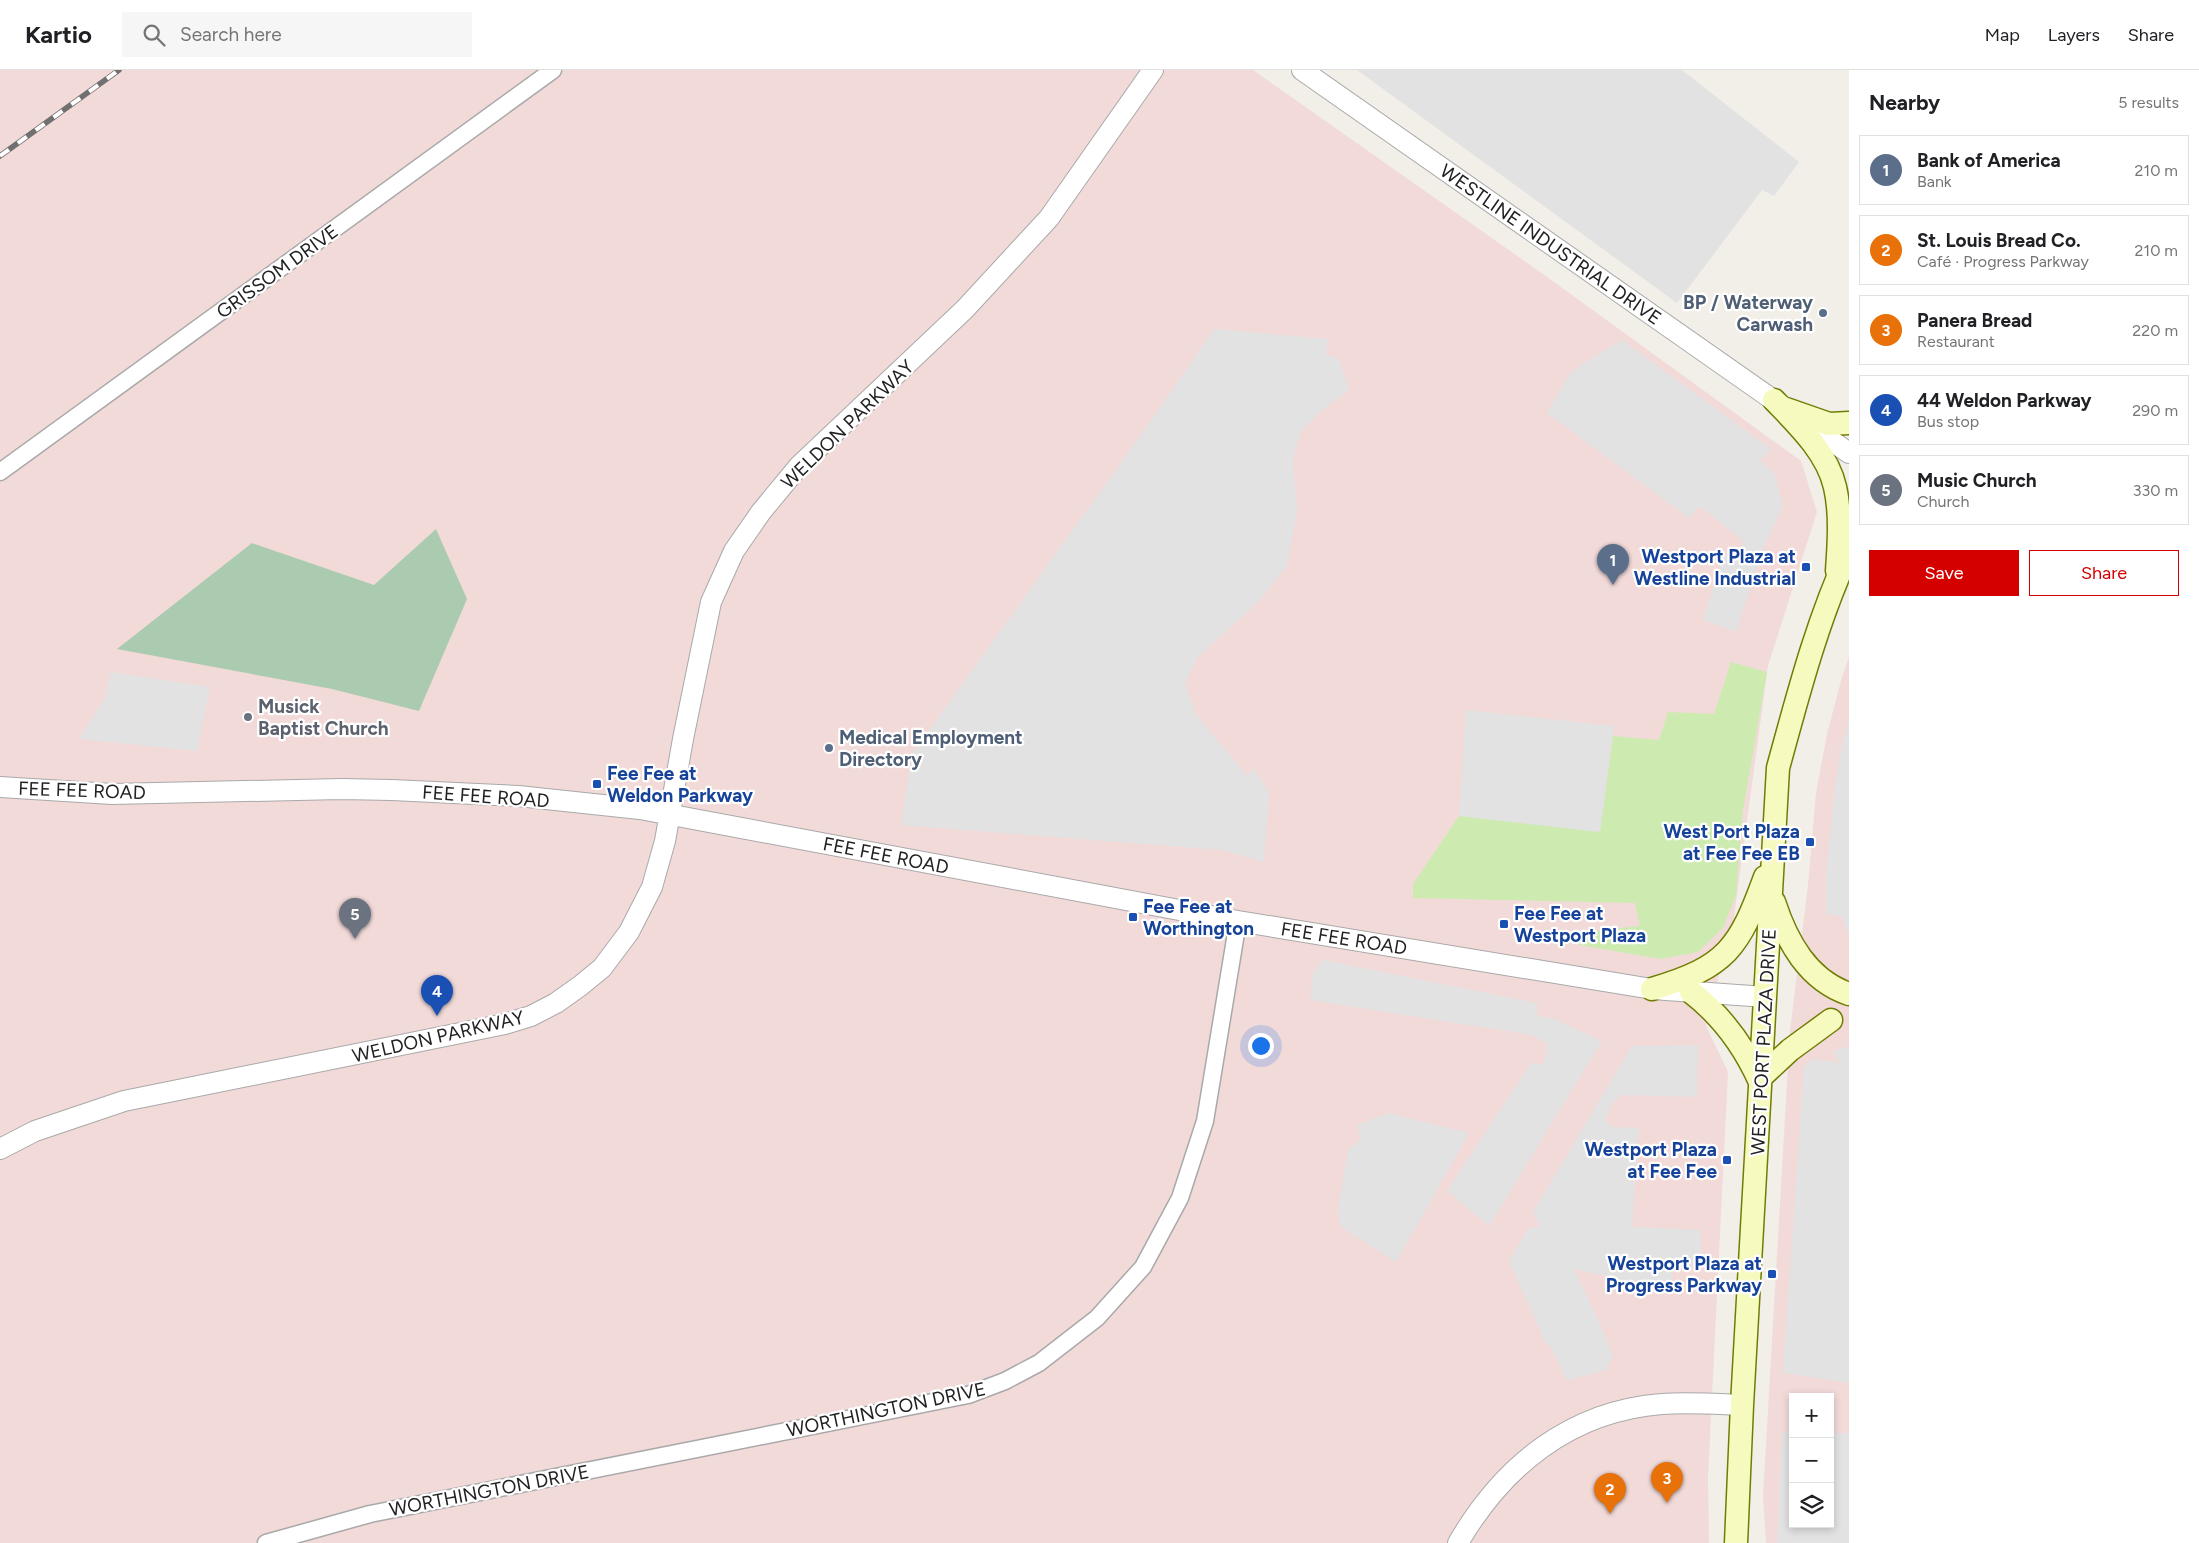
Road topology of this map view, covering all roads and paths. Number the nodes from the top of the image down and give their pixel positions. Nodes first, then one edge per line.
1 (553, 70) edge
2 (1153, 70) edge
3 (1302, 70) edge
4 (1780, 404) junction
5 (1849, 423) edge
6 (1849, 453) edge
7 (0, 472) edge
8 (1849, 552) edge
9 (1841, 575) edge
10 (0, 787) edge
11 (671, 814) junction
12 (1773, 857) junction
13 (1771, 896) junction
14 (1238, 921) junction
15 (1652, 989) junction
16 (1691, 992) junction
17 (1849, 994) edge
18 (1766, 997) junction
19 (1831, 1020) dead end
20 (1761, 1081) junction
21 (0, 1149) edge
22 (1742, 1406) junction
23 (266, 1543) edge
24 (1458, 1543) edge
25 (1736, 1543) edge

1 - 7 street, GRISSOM DRIVE
2 - 11 street, WELDON PARKWAY
3 - 4 street, WESTLINE INDUSTRIAL DRIVE
4 - 5 main road
4 - 6 street, WESTLINE INDUSTRIAL DRIVE
4 - 9 main road
8 - 9 main road, WEST PORT PLAZA DRIVE
9 - 12 main road, WEST PORT PLAZA DRIVE
10 - 11 street, FEE FEE ROAD
11 - 14 street, FEE FEE ROAD
11 - 21 street, WELDON PARKWAY
12 - 13 main road, WEST PORT PLAZA DRIVE
12 - 15 main road
13 - 17 main road
13 - 18 main road, WEST PORT PLAZA DRIVE
14 - 15 street, FEE FEE ROAD
14 - 23 street, WORTHINGTON DRIVE
15 - 16 street, FEE FEE ROAD
16 - 18 street, FEE FEE ROAD
16 - 20 main road
18 - 20 main road, WEST PORT PLAZA DRIVE
19 - 20 main road
20 - 22 main road, WEST PORT PLAZA DRIVE
22 - 24 street
22 - 25 main road, WEST PORT PLAZA DRIVE

